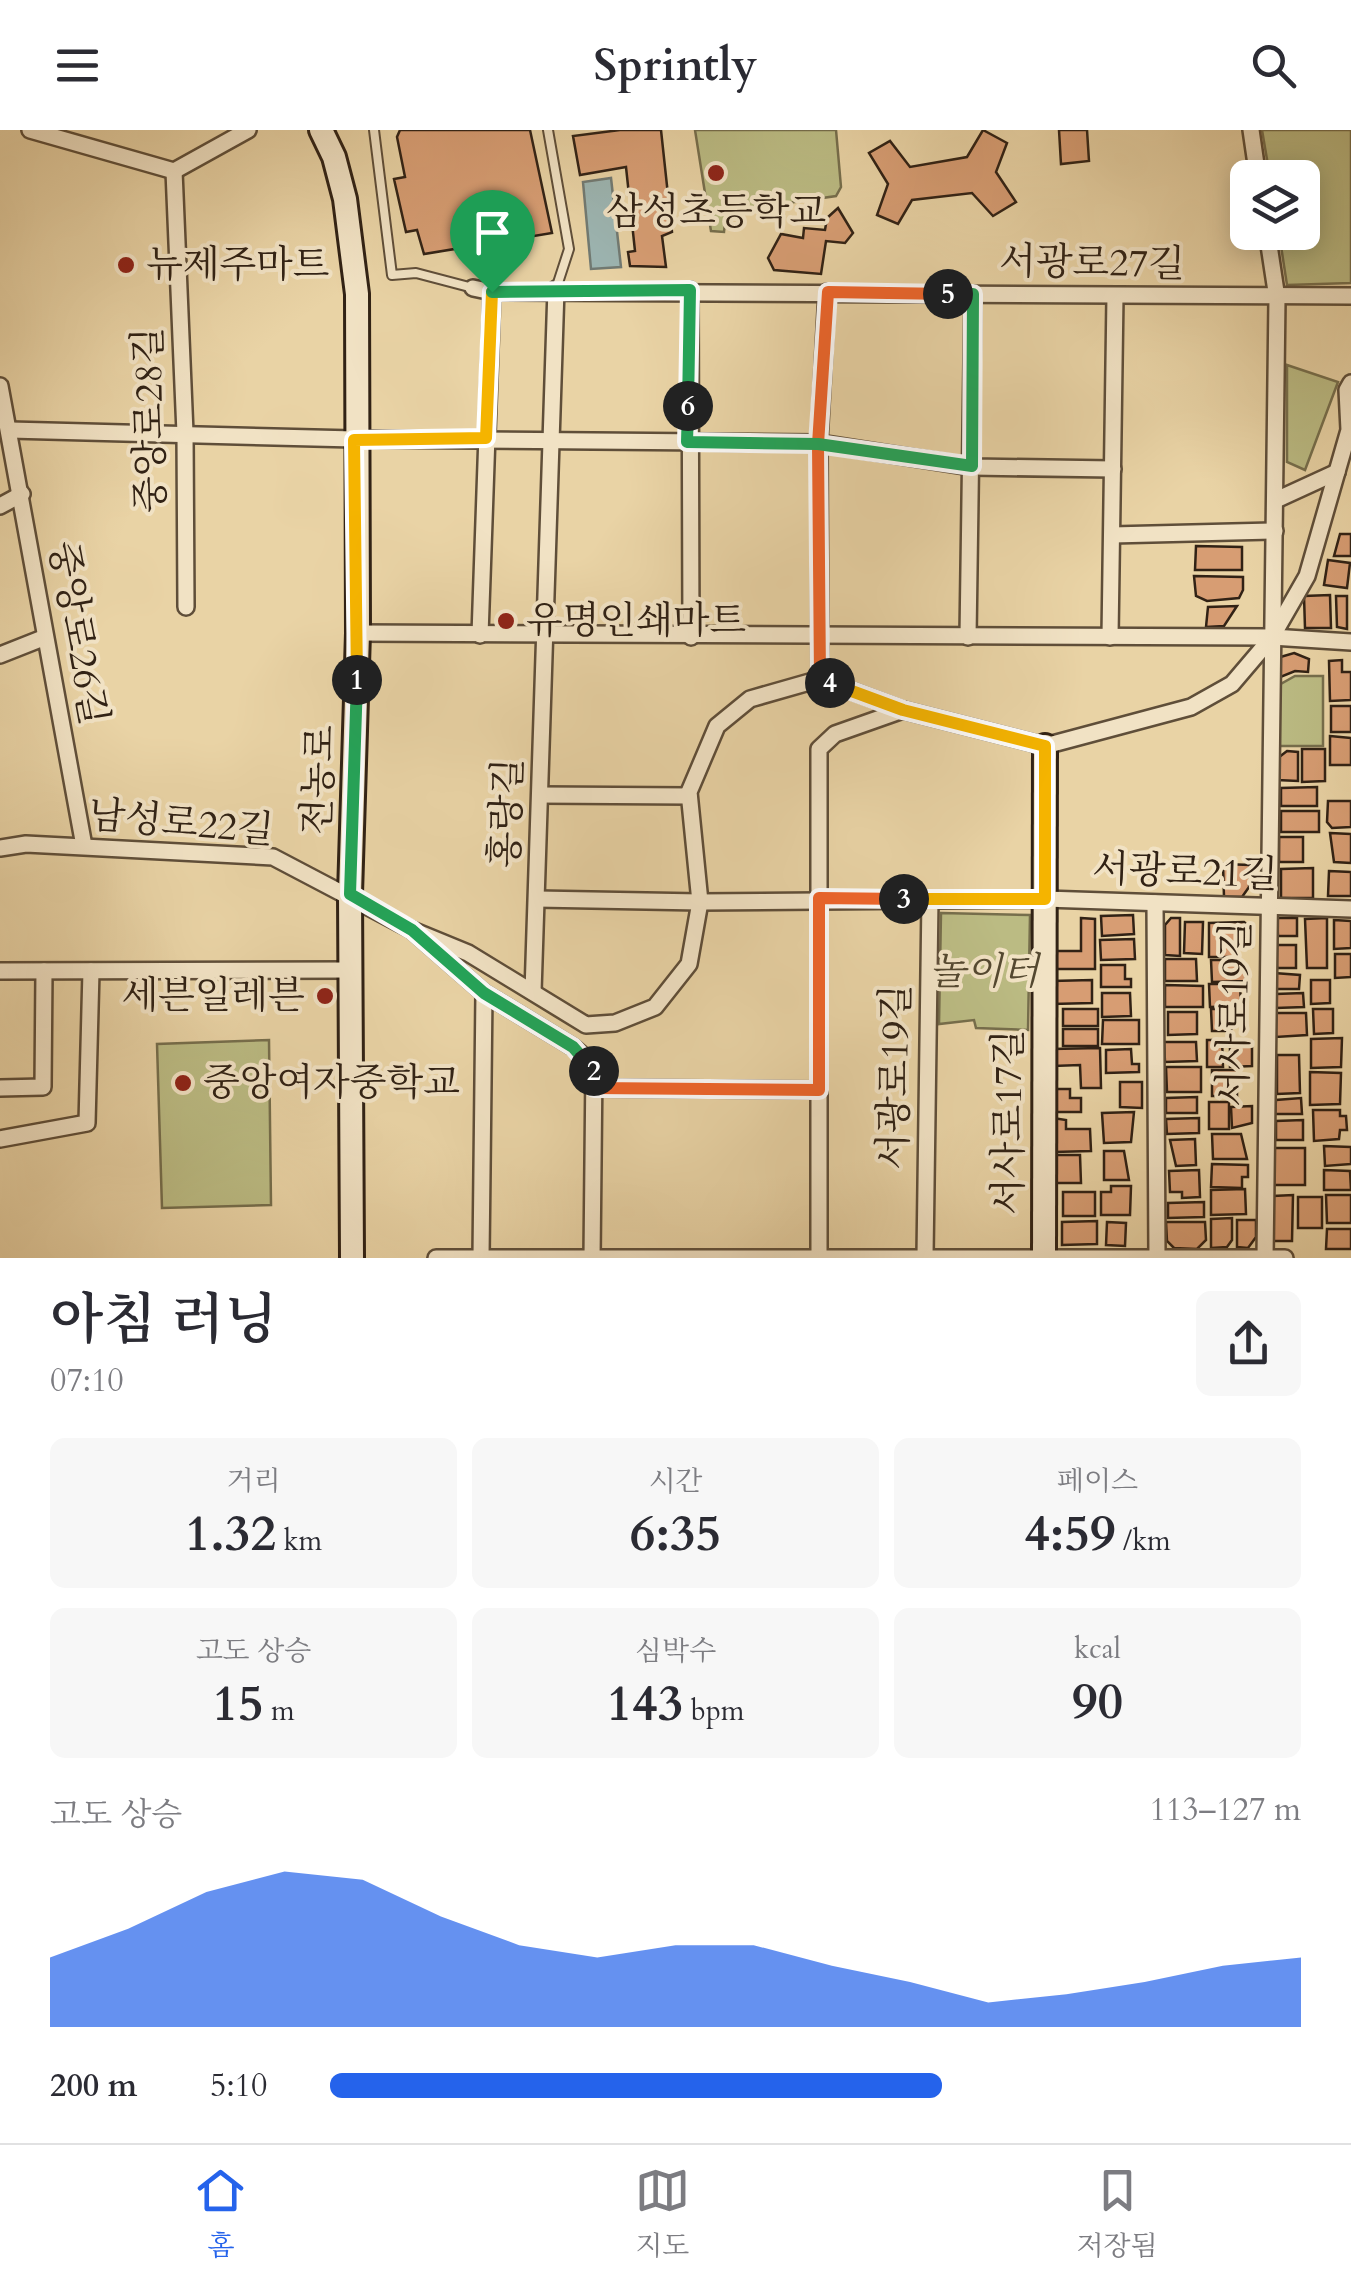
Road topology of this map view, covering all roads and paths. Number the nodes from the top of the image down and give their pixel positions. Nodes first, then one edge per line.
1 (30, 130) edge
2 (248, 130) edge
3 (321, 130) edge
4 (374, 130) edge
5 (548, 130) edge
6 (1251, 130) edge
7 (1255, 160) edge
8 (174, 172) junction
9 (1270, 250) edge
10 (473, 288) joint
11 (556, 289) junction
12 (690, 290) junction
13 (492, 292) junction
14 (828, 292) junction
15 (973, 294) junction
16 (1115, 296) junction
17 (1351, 296) edge
18 (1277, 298) junction
19 (1351, 384) edge
20 (0, 386) edge
21 (10, 430) junction
22 (1350, 430) edge
23 (185, 433) junction
24 (486, 438) junction
25 (354, 440) junction
26 (550, 440) junction
27 (687, 442) junction
28 (818, 444) junction
29 (972, 466) junction
30 (1113, 469) junction
31 (1337, 472) junction
32 (22, 494) junction
33 (1276, 500) junction
34 (0, 506) edge
35 (1275, 531) junction
36 (1112, 535) junction
37 (186, 606) dead end
38 (358, 633) junction
39 (480, 635) junction
40 (544, 636) junction
41 (691, 636) junction
42 (1272, 636) junction
43 (820, 637) junction
44 (968, 637) junction
45 (1110, 637) junction
46 (43, 638) junction
47 (1351, 642) edge
48 (0, 655) edge
49 (820, 679) junction
50 (903, 710) junction
51 (1045, 746) junction
52 (540, 795) junction
53 (689, 796) junction
54 (84, 846) junction
55 (0, 848) edge
56 (350, 894) junction
57 (537, 898) junction
58 (819, 898) junction
59 (930, 899) junction
60 (1045, 899) junction
61 (700, 902) junction
62 (1155, 903) junction
63 (1269, 907) junction
64 (1351, 909) edge
65 (412, 930) junction
66 (44, 970) junction
67 (353, 970) junction
68 (0, 971) edge
69 (91, 971) junction
70 (533, 992) junction
71 (484, 993) junction
72 (586, 1025) junction
73 (573, 1047) junction
74 (0, 1088) edge
75 (594, 1088) junction
76 (819, 1090) junction
77 (0, 1139) edge
78 (926, 1256) edge
79 (481, 1257) edge
80 (592, 1257) edge
81 (819, 1257) edge
82 (1044, 1257) edge
83 (1157, 1257) edge
84 (1265, 1257) edge
85 (352, 1258) edge
86 (436, 1258) edge
87 (1286, 1258) edge

1 - 8 street
2 - 8 street
3 - 25 street, 전농로
4 - 10 lane
5 - 11 lane
6 - 7 street
8 - 23 street, 중앙로28길
9 - 18 street, 서사로19길
10 - 13 street, 서광로27길
11 - 12 street, 서광로27길
11 - 13 street, 서광로27길
11 - 26 street, 홍랑길
12 - 14 street, 서광로27길
12 - 27 street
13 - 24 street
14 - 15 street, 서광로27길
14 - 28 street
15 - 16 street, 서광로27길
15 - 29 street
16 - 18 street, 서광로27길
16 - 30 street
17 - 18 street, 서광로27길
18 - 33 street, 서사로19길
19 - 22 street
20 - 21 street, 중앙로26길
21 - 23 street
21 - 32 street, 중앙로26길
22 - 31 street
23 - 25 street
23 - 37 street, 중앙로28길
24 - 25 street
24 - 26 street
24 - 39 street
25 - 38 street, 전농로
26 - 27 street
26 - 40 street, 홍랑길
27 - 28 street
27 - 41 street
28 - 29 street
28 - 43 street
29 - 30 street
29 - 44 street
30 - 36 street
31 - 33 street
31 - 42 street
32 - 34 street
32 - 46 street, 중앙로26길
33 - 35 street, 서사로19길
35 - 36 street
35 - 42 street, 서사로19길
36 - 45 street
38 - 39 street
38 - 56 street, 전농로
39 - 40 street
40 - 41 street
40 - 52 street, 홍랑길
41 - 43 street
42 - 45 street
42 - 47 street
42 - 51 street
42 - 63 street, 서사로19길
43 - 44 street
43 - 49 street
44 - 45 street
46 - 48 street
46 - 54 street, 중앙로26길
49 - 50 street
49 - 53 street
50 - 51 street
50 - 58 street
51 - 60 street, 서사로17길
52 - 53 street
52 - 57 street, 홍랑길
53 - 61 street
54 - 55 street, 남성로22길
54 - 56 street, 남성로22길
56 - 65 street, 남성로22길
56 - 67 street, 전농로
57 - 61 street, 서광로21길
57 - 70 street, 홍랑길
58 - 59 street, 서광로21길
58 - 61 street, 서광로21길
58 - 76 street
59 - 60 street, 서광로21길
59 - 78 street, 서광로19길
60 - 62 street, 서광로21길
60 - 82 street, 서사로17길
61 - 72 street
62 - 63 street, 서광로21길
62 - 83 street
63 - 64 street, 서광로21길
63 - 84 street, 서사로19길
65 - 70 street
65 - 71 street
66 - 68 street
66 - 69 street
66 - 74 street
67 - 69 street
67 - 85 street, 전농로
69 - 77 street
70 - 72 street
71 - 73 street
71 - 79 street
72 - 73 street
73 - 75 street
75 - 76 street
75 - 80 street
76 - 81 street
78 - 81 street
78 - 82 street
79 - 80 street
79 - 86 street
80 - 81 street
82 - 83 street
83 - 84 street
84 - 87 street

